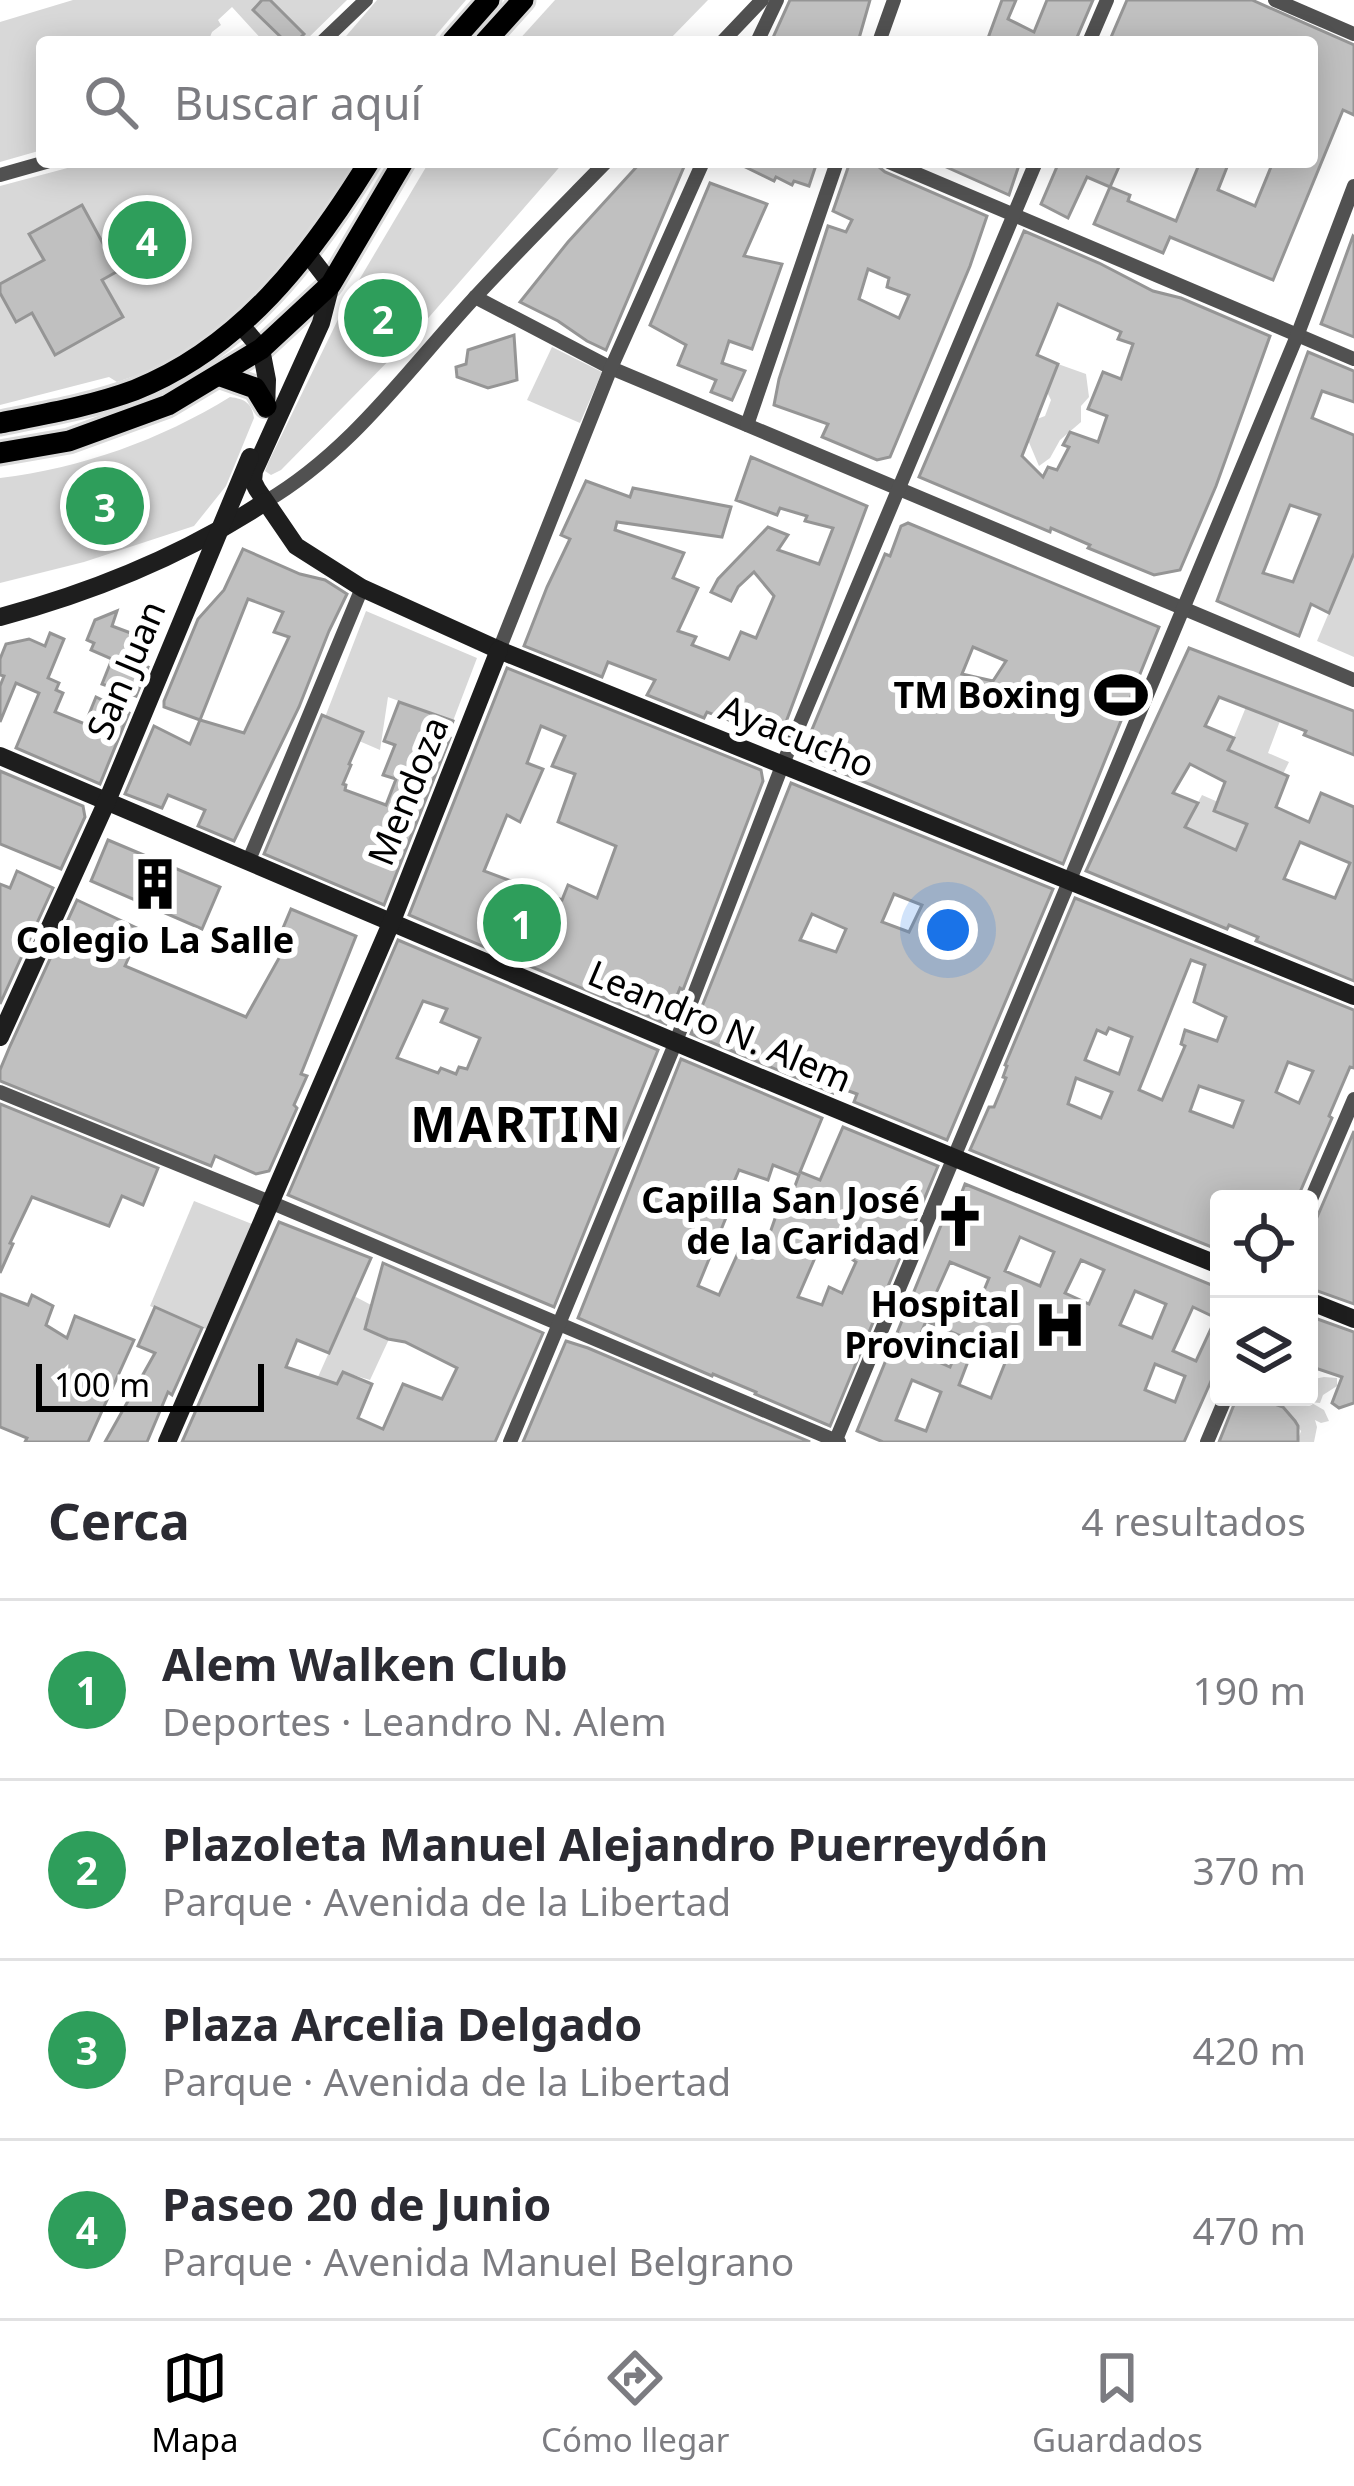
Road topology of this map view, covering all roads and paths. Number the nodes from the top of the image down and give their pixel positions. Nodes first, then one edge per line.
1 (366, 0) edge
2 (488, 0) edge
3 (523, 0) edge
4 (762, 0) edge
5 (777, 0) edge
6 (894, 0) edge
7 (1107, 0) edge
8 (1275, 0) edge
9 (1354, 34) edge
10 (328, 36) edge
11 (457, 36) edge
12 (490, 36) edge
13 (728, 36) edge
14 (760, 36) edge
15 (881, 36) edge
16 (1092, 36) edge
17 (36, 165) edge
18 (366, 168) edge
19 (399, 168) edge
20 (600, 168) edge
21 (700, 168) edge
22 (835, 168) edge
23 (903, 168) edge
24 (1033, 168) edge
25 (0, 175) edge
26 (1354, 186) edge
27 (1012, 215) junction
28 (308, 254) junction
29 (331, 284) junction
30 (475, 297) junction
31 (241, 326) junction
32 (1297, 336) junction
33 (261, 349) junction
34 (1354, 359) edge
35 (611, 368) junction
36 (177, 369) junction
37 (221, 376) junction
38 (190, 393) junction
39 (266, 406) junction
40 (0, 424) edge
41 (747, 425) junction
42 (0, 453) edge
43 (898, 488) junction
44 (265, 502) junction
45 (220, 531) junction
46 (362, 588) junction
47 (1183, 608) junction
48 (0, 617) edge
49 (499, 650) junction
50 (1354, 680) edge
51 (0, 756) edge
52 (782, 766) junction
53 (106, 801) junction
54 (249, 860) junction
55 (1069, 879) junction
56 (392, 921) junction
57 (1354, 996) edge
58 (0, 1037) edge
59 (675, 1044) junction
60 (0, 1092) edge
61 (1354, 1099) edge
62 (952, 1159) junction
63 (1315, 1190) edge
64 (270, 1202) junction
65 (1210, 1261) edge
66 (1318, 1305) edge
67 (1354, 1319) edge
68 (561, 1324) junction
69 (1222, 1406) edge
70 (167, 1442) edge
71 (510, 1442) edge
72 (837, 1442) edge
73 (1207, 1442) edge

1 - 10 street
2 - 11 main road
3 - 12 main road
4 - 13 street
5 - 14 street
6 - 15 street
7 - 16 street
8 - 9 street
17 - 25 street
18 - 28 main road
19 - 29 main road
20 - 30 street
21 - 35 street, Mendoza
22 - 41 street
23 - 27 street
24 - 27 street
26 - 32 street
27 - 32 street
27 - 43 street
28 - 29 main road
28 - 31 main road
29 - 33 main road
29 - 44 main road, Ayacucho
30 - 35 street
30 - 44 street
31 - 33 main road
31 - 36 main road
32 - 34 street
32 - 47 street
33 - 37 main road
33 - 39 main road, San Juan
35 - 41 street
35 - 49 street, Mendoza
36 - 38 main road
36 - 40 main road
37 - 38 main road
37 - 39 main road
38 - 42 main road
39 - 45 main road, San Juan
41 - 43 street
43 - 47 street
43 - 52 street
44 - 45 main road
44 - 46 main road, Ayacucho
45 - 48 main road
45 - 53 main road, San Juan
46 - 49 main road, Ayacucho
46 - 54 street
47 - 50 street
47 - 55 street
49 - 52 main road, Ayacucho
49 - 56 main road, Mendoza
51 - 53 main road, Leandro N. Alem
52 - 55 main road, Ayacucho
52 - 59 street
53 - 54 main road, Leandro N. Alem
53 - 58 main road, San Juan
54 - 56 main road, Leandro N. Alem
55 - 57 main road, Ayacucho
55 - 62 street
56 - 59 main road, Leandro N. Alem
56 - 64 main road, Mendoza
59 - 62 main road, Leandro N. Alem
59 - 68 street
60 - 64 street
61 - 63 street
62 - 65 main road, Leandro N. Alem
62 - 72 street
64 - 68 street
64 - 70 main road, Mendoza
66 - 67 main road
68 - 71 street
68 - 72 street
69 - 73 street

